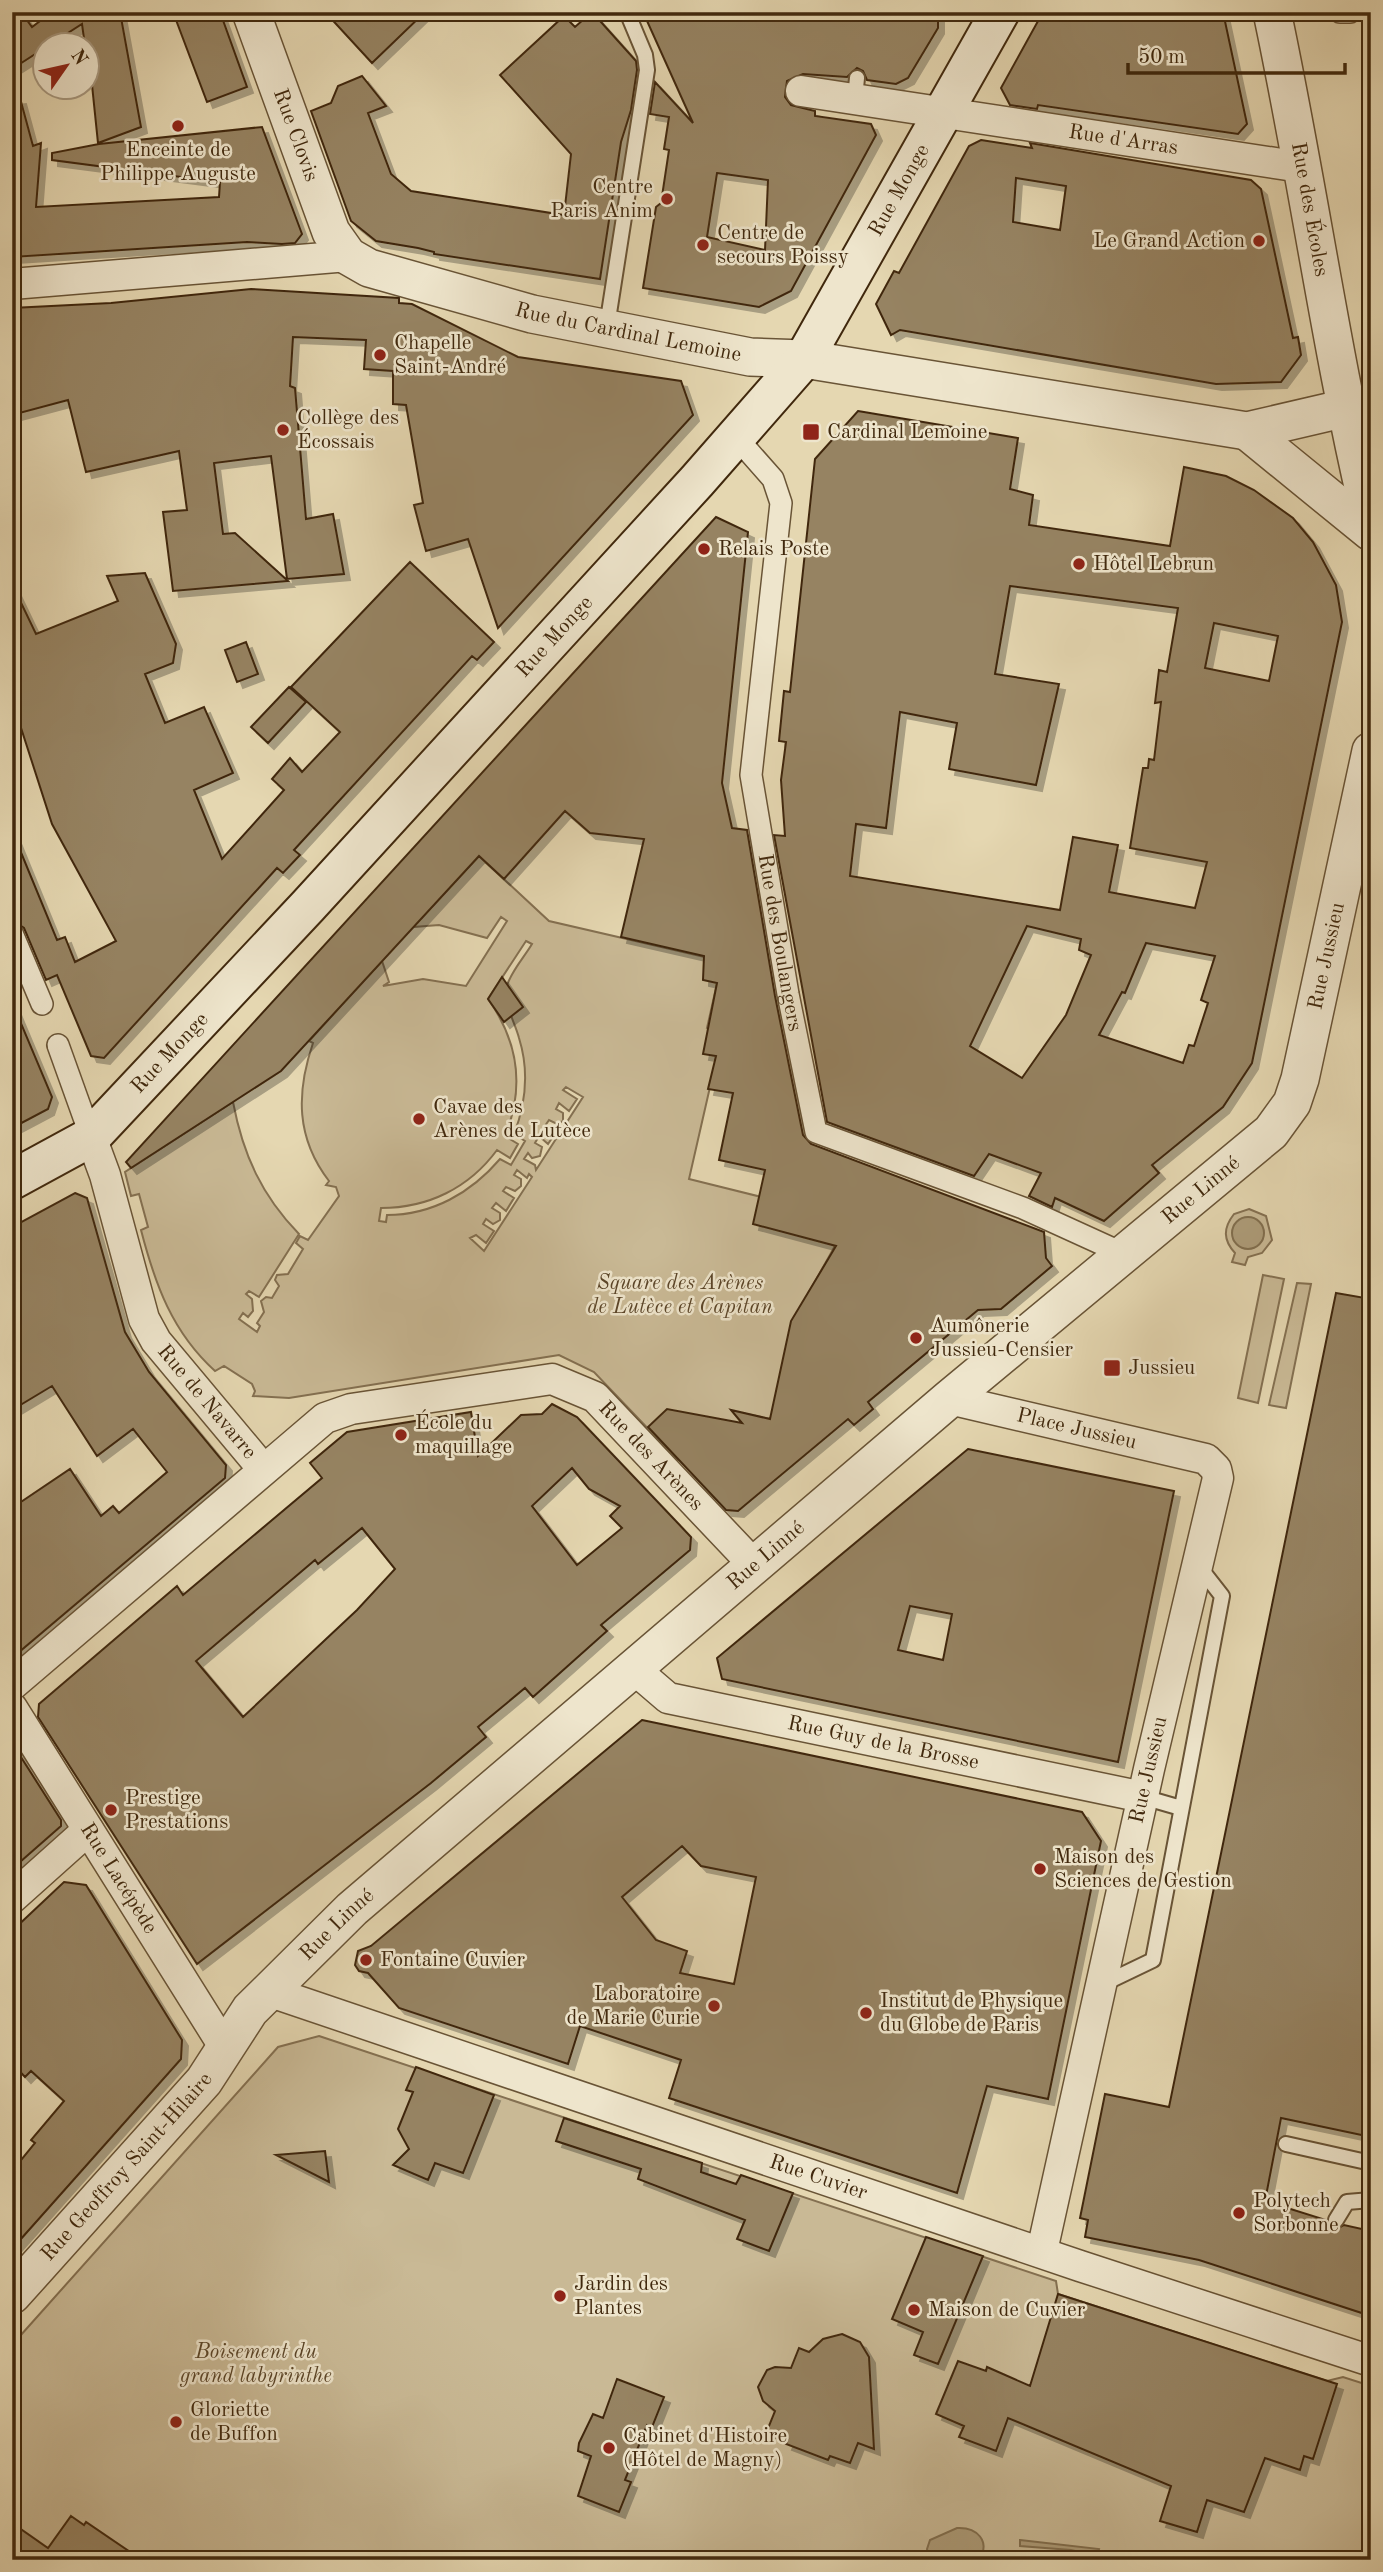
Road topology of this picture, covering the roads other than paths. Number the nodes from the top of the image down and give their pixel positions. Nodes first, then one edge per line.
1 (251, 12) edge
2 (627, 12) edge
3 (1000, 12) edge
4 (1272, 12) edge
5 (1340, 12) edge
6 (1350, 12) edge
7 (801, 91) dead end
8 (944, 112) junction
9 (1301, 167) junction
10 (348, 256) junction
11 (12, 284) edge
12 (607, 326) junction
13 (804, 359) junction
14 (1358, 404) edge
15 (1247, 431) junction
16 (736, 437) junction
17 (1371, 521) edge
18 (1371, 532) edge
19 (1371, 751) edge
20 (12, 933) edge
21 (42, 1004) dead end
22 (58, 1045) dead end
23 (1300, 1079) joint
24 (90, 1137) junction
25 (12, 1180) edge
26 (1124, 1254) junction
27 (949, 1399) junction
28 (1206, 1458) joint
29 (263, 1469) junction
30 (1196, 1563) junction
31 (754, 1565) junction
32 (634, 1668) junction
33 (12, 1685) edge
34 (12, 1708) edge
35 (1143, 1797) junction
36 (1181, 1808) junction
37 (88, 1829) junction
38 (12, 1898) edge
39 (1101, 1985) junction
40 (268, 1991) junction
41 (229, 2041) junction
42 (1286, 2144) dead end
43 (1371, 2163) edge
44 (1371, 2200) edge
45 (1336, 2220) dead end
46 (1042, 2251) junction
47 (12, 2295) edge
48 (1371, 2361) edge

1 - 10 street, Rue Clovis
2 - 12 lane
3 - 8 main road, Rue Monge
4 - 9 street, Rue des Écoles
5 - 6 street
7 - 8 street, Rue d'Arras
8 - 9 street, Rue d'Arras
8 - 13 main road, Rue Monge
9 - 14 street, Rue des Écoles
10 - 11 street
10 - 12 street, Rue du Cardinal Lemoine
12 - 13 street, Rue du Cardinal Lemoine
13 - 15 street, Rue du Cardinal Lemoine
13 - 16 main road, Rue Monge
14 - 15 street, Rue du Cardinal Lemoine
14 - 17 street
15 - 18 street, Rue du Cardinal Lemoine
16 - 24 main road, Rue Monge
16 - 26 street, Rue des Boulangers
19 - 23 street, Rue Jussieu
20 - 21 street
22 - 24 street
23 - 26 street, Rue Linné
24 - 25 main road, Rue Monge
24 - 29 street, Rue de Navarre
26 - 27 street, Rue Linné
27 - 28 street, Place Jussieu
27 - 31 street, Rue Linné
28 - 30 street, Rue Jussieu
29 - 31 street, Rue des Arènes
29 - 33 street, Rue de Navarre
30 - 35 street, Rue Jussieu
30 - 36 lane
31 - 32 street, Rue Linné
32 - 35 street, Rue Guy de la Brosse
32 - 40 street, Rue Linné
34 - 37 street, Rue Lacépède
35 - 36 lane
35 - 39 street, Rue Jussieu
36 - 39 lane
37 - 38 street
37 - 41 street, Rue Lacépède
39 - 46 street, Rue Jussieu
40 - 41 street, Rue Linné
40 - 46 street, Rue Cuvier
41 - 47 street, Rue Geoffroy Saint-Hilaire
42 - 43 lane
44 - 45 lane
46 - 48 street, Rue Cuvier

